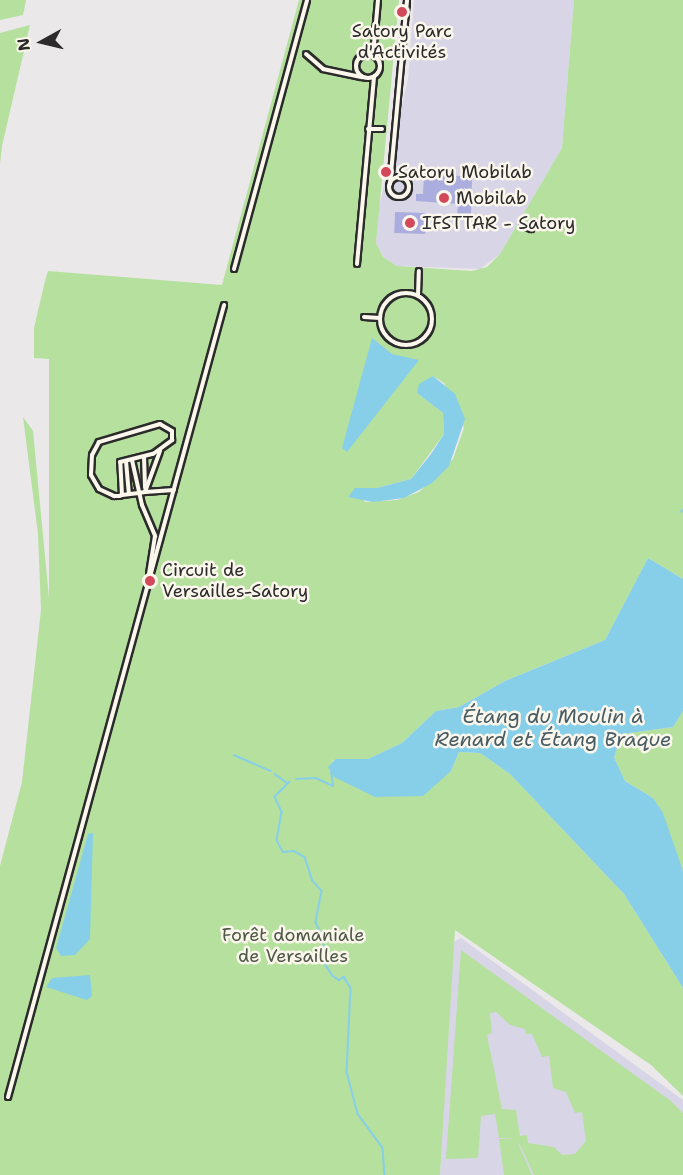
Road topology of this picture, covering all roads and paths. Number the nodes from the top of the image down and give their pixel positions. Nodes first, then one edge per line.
1 (307, 0) edge
2 (378, 0) edge
3 (407, 0) edge
4 (306, 54) dead end
5 (373, 55) junction
6 (380, 68) junction
7 (388, 68) dead end
8 (363, 77) junction
9 (374, 77) junction
10 (368, 129) junction
11 (382, 129) dead end
12 (391, 172) junction
13 (396, 178) junction
14 (390, 184) junction
15 (522, 225) dead end
16 (531, 229) dead end
17 (357, 264) dead end
18 (234, 269) dead end
19 (419, 272) dead end
20 (418, 296) junction
21 (224, 305) dead end
22 (364, 317) dead end
23 (380, 318) junction
24 (160, 451) junction
25 (144, 457) junction
26 (132, 460) junction
27 (126, 461) junction
28 (174, 490) junction
29 (145, 492) junction
30 (139, 493) junction
31 (129, 494) junction
32 (122, 495) junction
33 (150, 579) junction
34 (8, 1097) dead end

1 - 18 street
2 - 5 street
3 - 12 street
4 - 8 street
5 - 6 street
5 - 8 street
6 - 7 street
6 - 9 street
8 - 9 street
9 - 10 street
10 - 11 street
10 - 17 street
12 - 13 street
12 - 14 street
13 - 14 street
13 - 14 street
15 - 16 street
19 - 20 street
20 - 23 street
20 - 23 street
21 - 28 street
22 - 23 street
24 - 25 street
24 - 29 street
24 - 32 street
25 - 26 street
25 - 29 street
26 - 27 street
26 - 30 street
27 - 31 street
27 - 32 street
28 - 29 street
28 - 33 street
29 - 30 street
30 - 31 street
30 - 33 street
31 - 32 street
33 - 34 street

